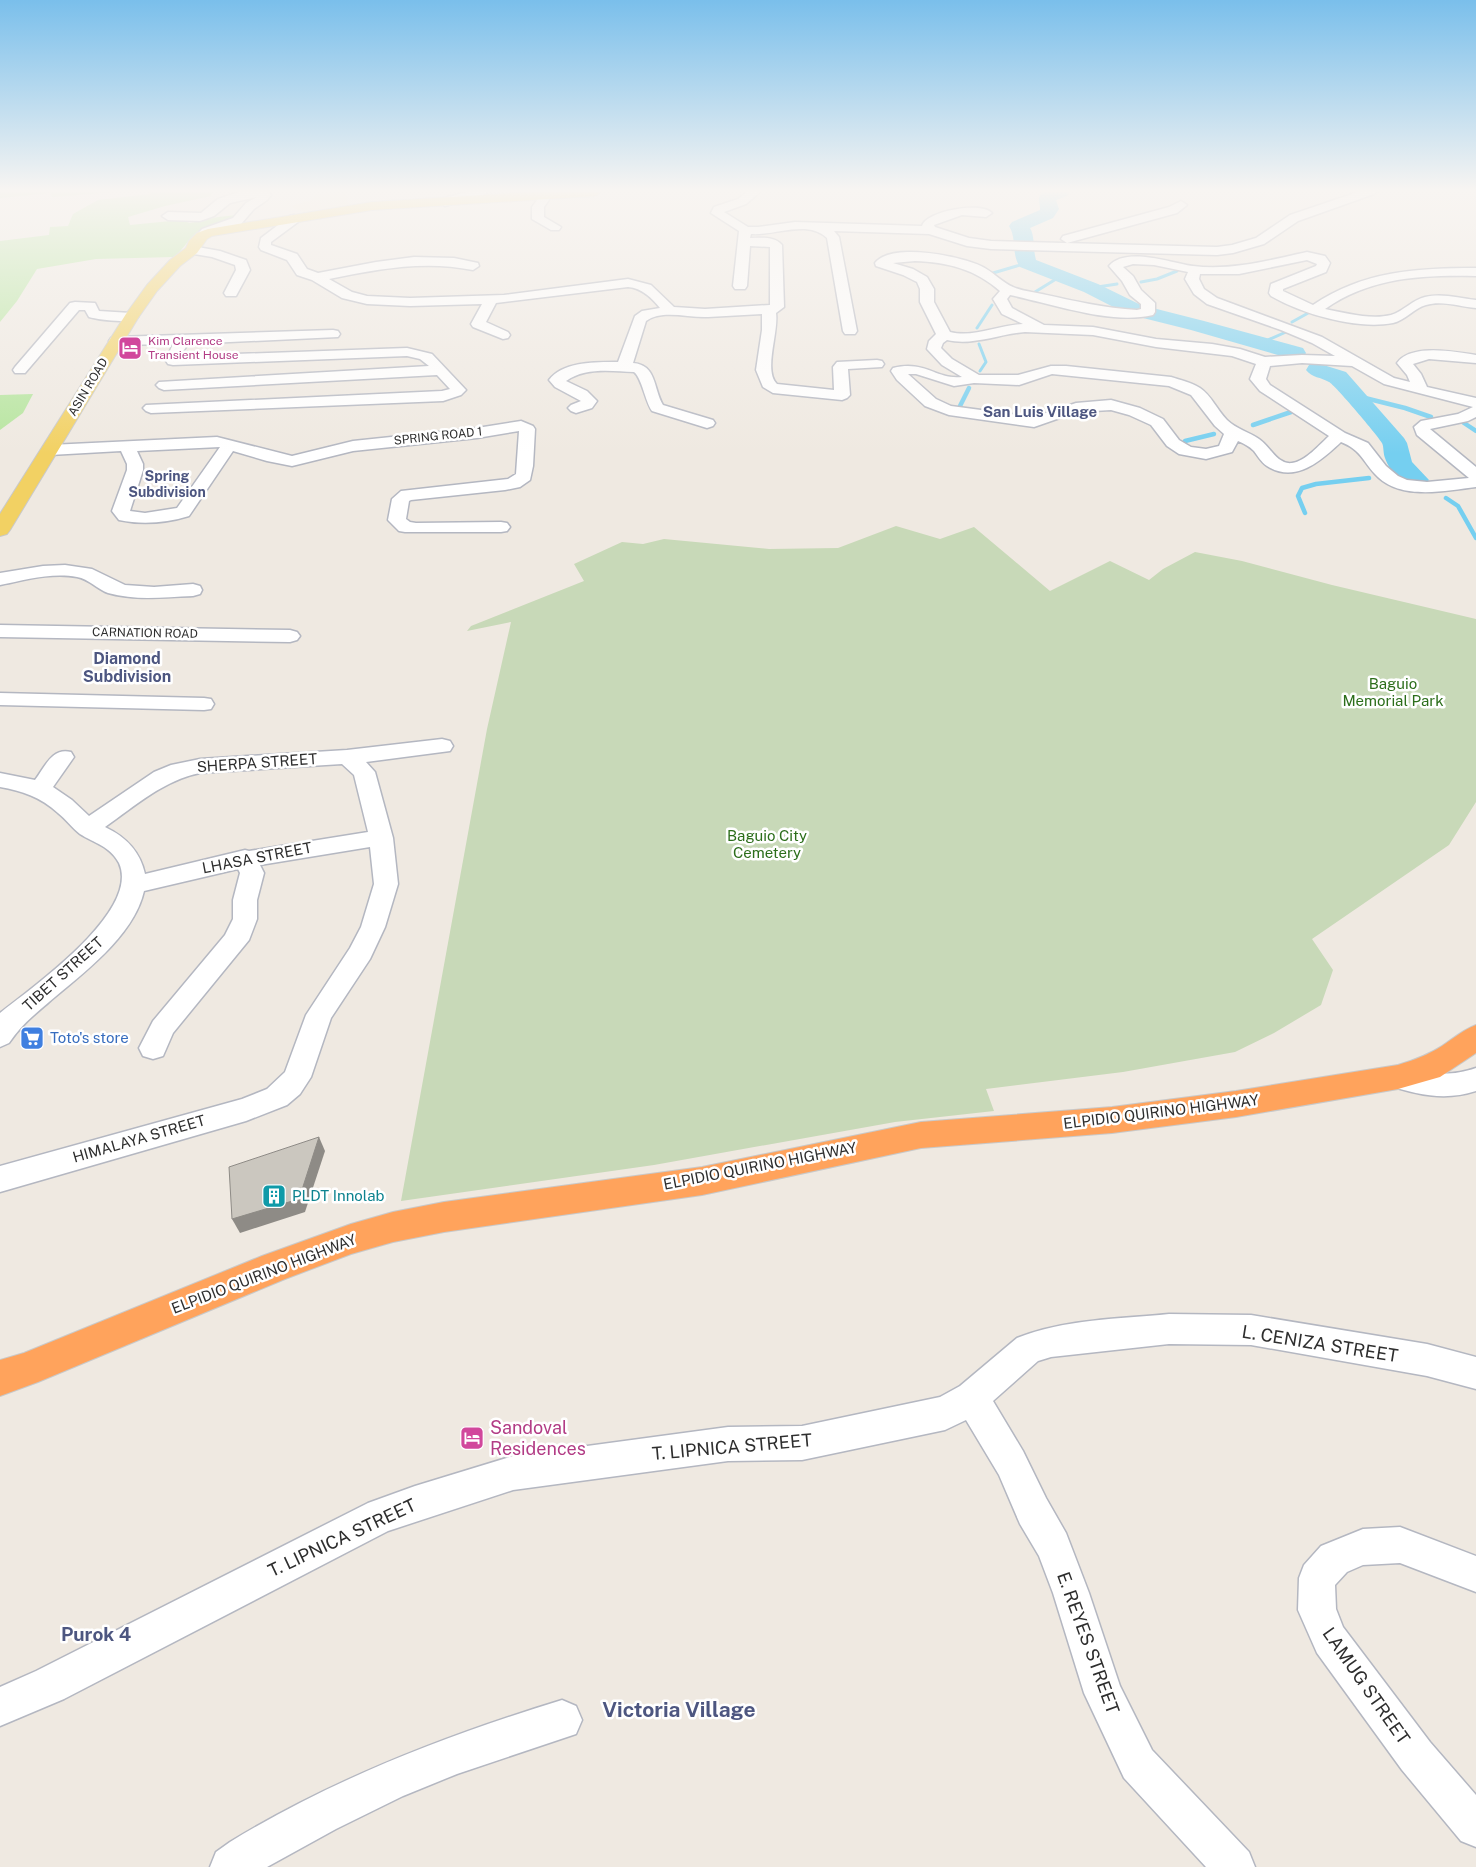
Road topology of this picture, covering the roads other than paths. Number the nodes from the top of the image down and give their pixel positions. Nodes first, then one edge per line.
1 (161, 279) edge
2 (238, 279) edge
3 (321, 279) edge
4 (740, 279) edge
5 (776, 279) edge
6 (841, 279) edge
7 (920, 279) edge
8 (993, 279) edge
9 (1128, 279) edge
10 (1192, 279) edge
11 (1296, 279) edge
12 (1377, 279) edge
13 (740, 286) dead end
14 (1007, 290) junction
15 (231, 293) dead end
16 (491, 300) junction
17 (1476, 304) edge
18 (1314, 310) junction
19 (670, 311) junction
20 (772, 311) junction
21 (728, 313) junction
22 (131, 317) junction
23 (740, 324) dead end
24 (1048, 329) junction
25 (850, 331) dead end
26 (333, 334) dead end
27 (503, 335) dead end
28 (944, 335) junction
29 (183, 340) junction
30 (116, 341) junction
31 (1476, 359) edge
32 (173, 361) junction
33 (1264, 362) junction
34 (1356, 362) junction
35 (877, 364) dead end
36 (624, 367) junction
37 (20, 370) dead end
38 (439, 370) junction
39 (976, 379) junction
40 (164, 385) junction
41 (1420, 390) junction
42 (1476, 403) edge
43 (576, 408) dead end
44 (1476, 411) edge
45 (707, 423) dead end
46 (1234, 432) junction
47 (1339, 436) junction
48 (230, 444) junction
49 (126, 445) junction
50 (50, 450) junction
51 (1468, 461) edge
52 (1476, 475) edge
53 (1476, 482) edge
54 (500, 527) dead end
55 (0, 530) edge
56 (0, 578) edge
57 (193, 590) dead end
58 (0, 631) edge
59 (290, 636) dead end
60 (0, 699) edge
61 (204, 704) dead end
62 (442, 746) dead end
63 (63, 757) dead end
64 (347, 757) junction
65 (0, 780) edge
66 (40, 790) junction
67 (88, 828) junction
68 (381, 838) junction
69 (245, 858) junction
70 (135, 884) junction
71 (0, 1036) edge
72 (1476, 1037) edge
73 (152, 1048) dead end
74 (1398, 1077) junction
75 (1476, 1079) edge
76 (0, 1179) edge
77 (1476, 1373) edge
78 (0, 1378) edge
79 (972, 1398) junction
80 (1476, 1574) edge
81 (0, 1707) edge
82 (562, 1720) dead end
83 (1476, 1826) edge
84 (231, 1867) edge
85 (1234, 1867) edge

1 - 22 main road, ASIN ROAD
2 - 15 street
3 - 16 street
4 - 13 street
5 - 20 street
6 - 25 street
7 - 28 street
8 - 14 street
9 - 14 street
10 - 34 street
11 - 18 street
12 - 18 street
14 - 24 street
16 - 19 street
16 - 27 street
17 - 18 street
19 - 21 street
19 - 36 street
20 - 21 street
20 - 35 street
21 - 23 street
22 - 30 main road, ASIN ROAD
22 - 37 street
24 - 28 street
24 - 33 street
26 - 29 street
28 - 39 street
29 - 30 street
29 - 32 street
30 - 50 main road, ASIN ROAD
31 - 41 street
32 - 38 street
32 - 40 street
33 - 34 street
33 - 47 street
34 - 41 street
36 - 43 street
36 - 45 street
38 - 40 street
38 - 40 street
39 - 46 street
39 - 46 street
41 - 42 street
44 - 51 street
46 - 47 street
47 - 53 street
48 - 49 street, SPRING ROAD 1
48 - 49 street
48 - 54 street, SPRING ROAD 1
49 - 50 street, SPRING ROAD 1
50 - 55 main road, ASIN ROAD
51 - 52 street
56 - 57 street
58 - 59 street, CARNATION ROAD
60 - 61 street
62 - 64 street, SHERPA STREET
63 - 66 street
64 - 67 street, SHERPA STREET
64 - 68 street
65 - 66 street
66 - 67 street
67 - 70 street
68 - 69 street, LHASA STREET
68 - 76 street, HIMALAYA STREET
69 - 70 street, LHASA STREET
69 - 73 street
70 - 71 street, TIBET STREET
72 - 74 highway, ELPIDIO QUIRINO HIGHWAY
74 - 75 street
74 - 78 highway, ELPIDIO QUIRINO HIGHWAY
77 - 79 street, L. CENIZA STREET
79 - 81 street, T. LIPNICA STREET
79 - 85 street, E. REYES STREET
80 - 83 street, LAMUG STREET
82 - 84 street

